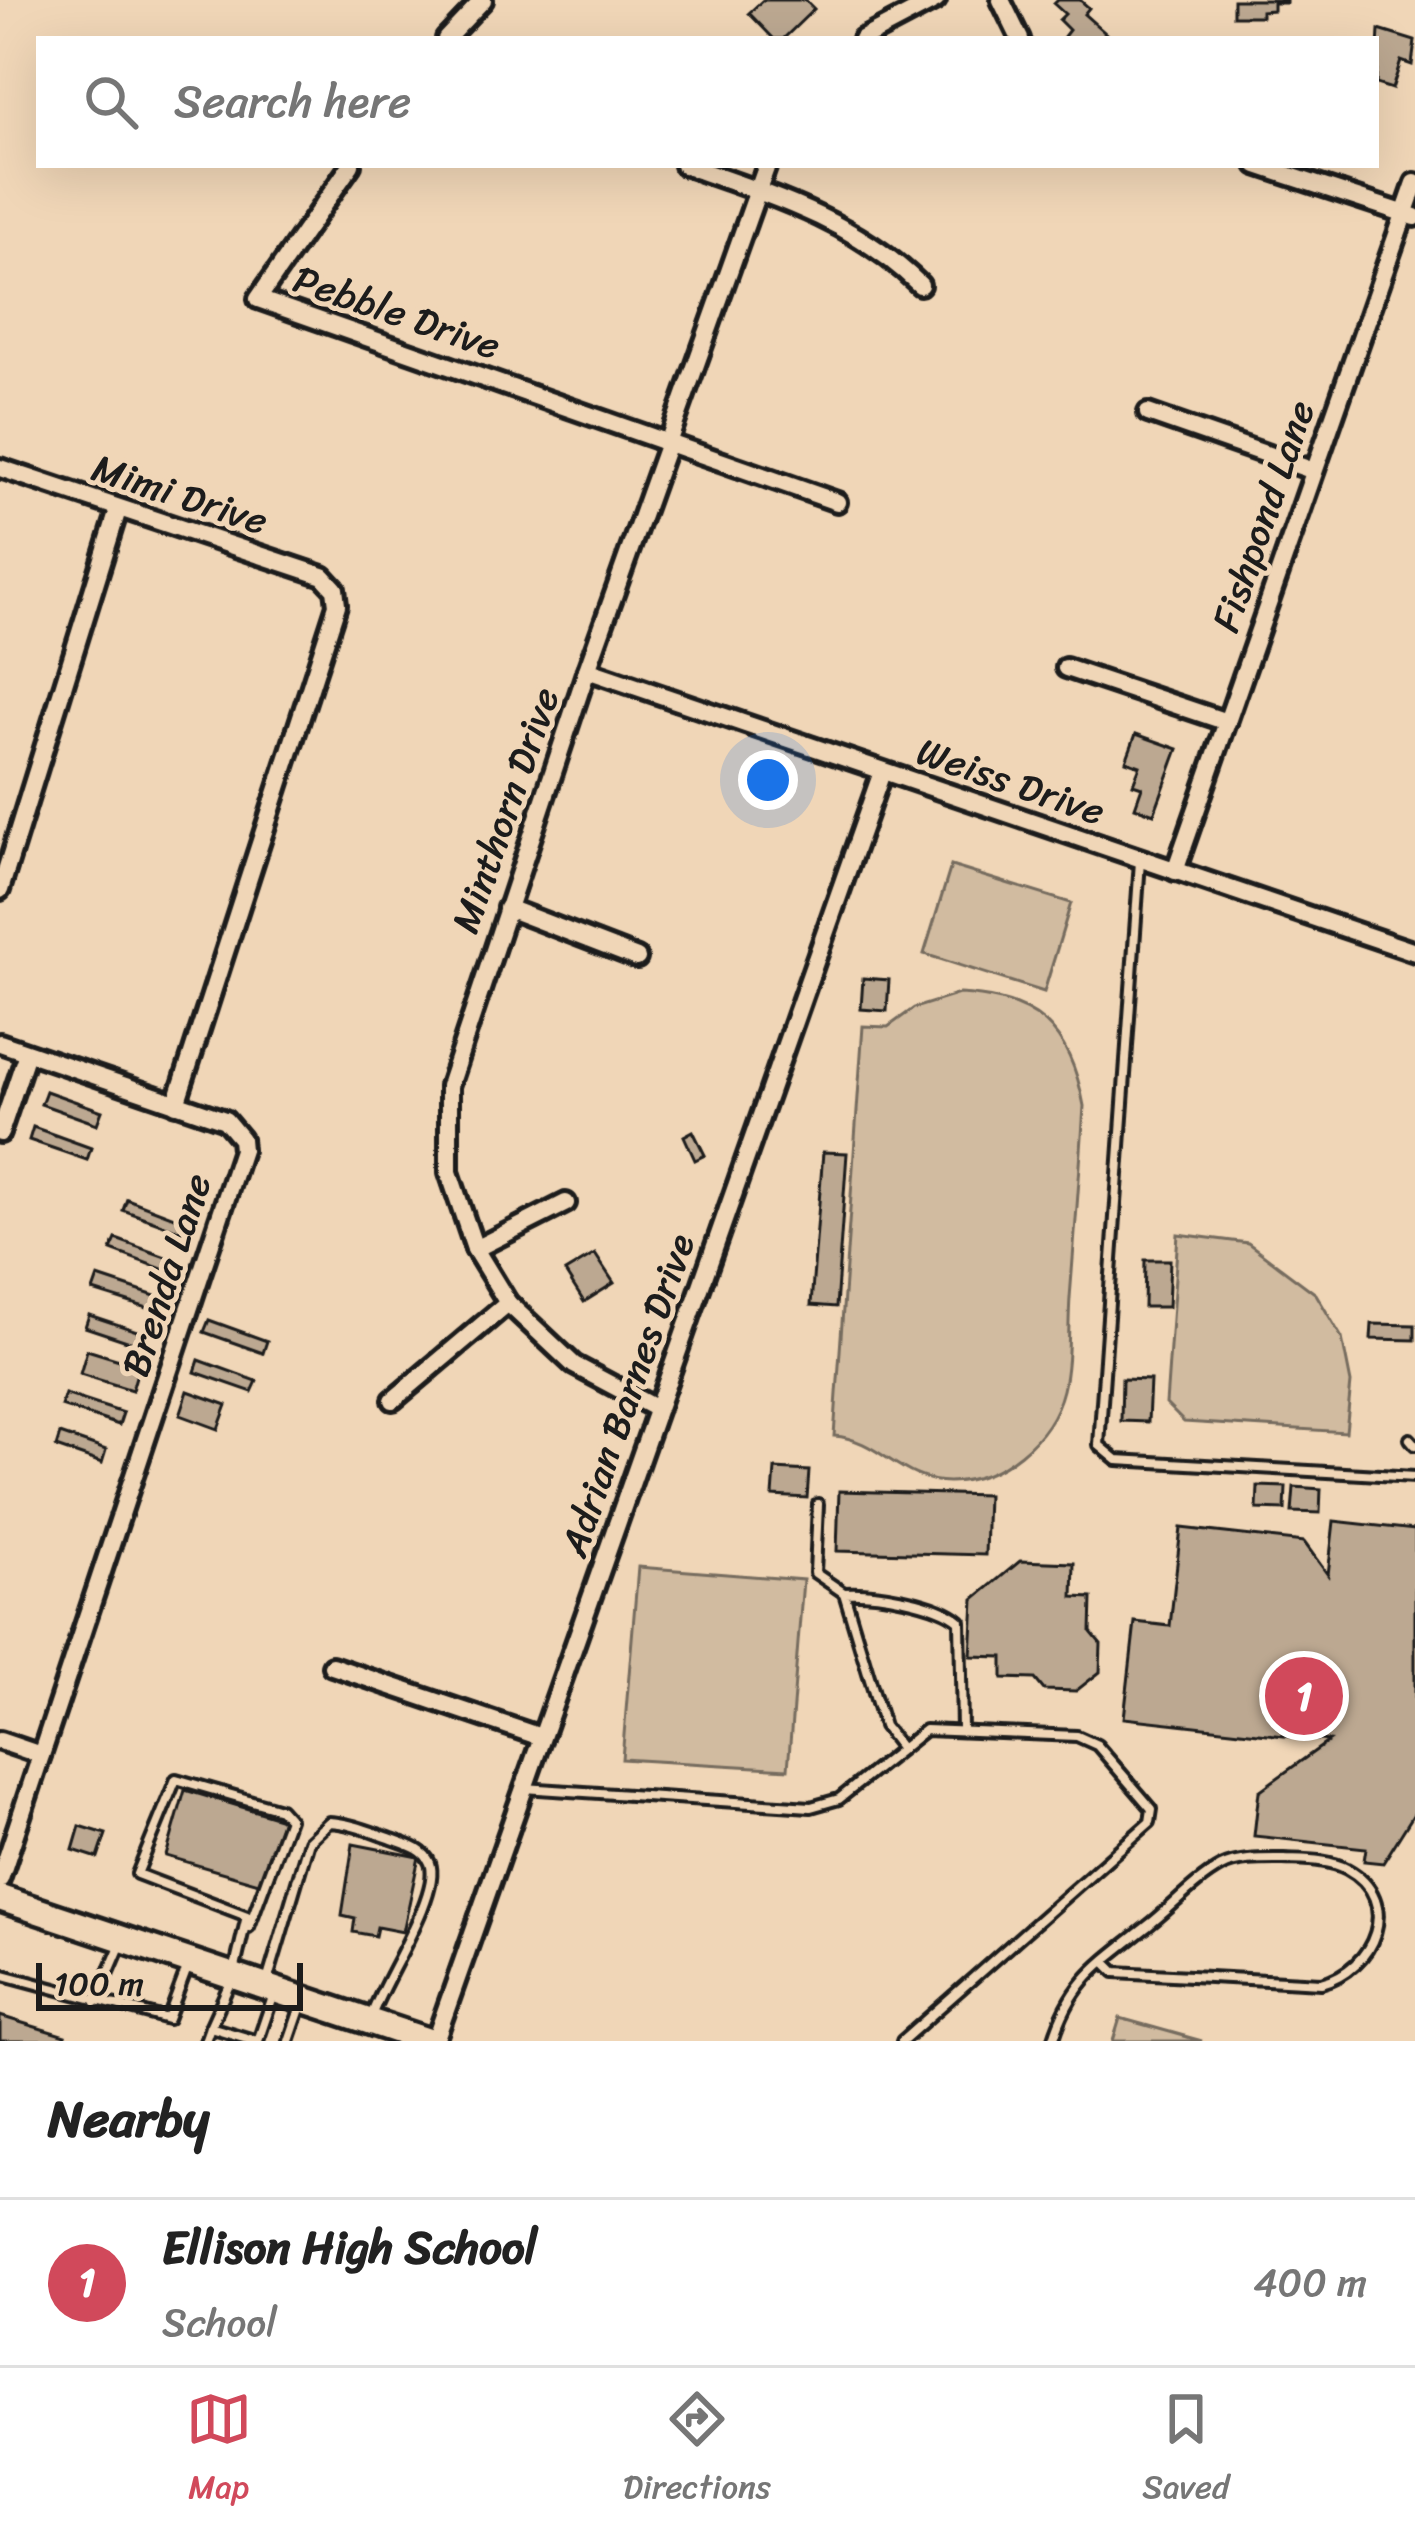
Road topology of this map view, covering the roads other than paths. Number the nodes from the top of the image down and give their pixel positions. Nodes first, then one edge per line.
1 (483, 0) edge
2 (936, 0) edge
3 (1001, 0) edge
4 (449, 36) edge
5 (868, 36) edge
6 (1019, 36) edge
7 (349, 168) edge
8 (693, 168) edge
9 (765, 168) edge
10 (1266, 168) edge
11 (1415, 183) edge
12 (756, 190) junction
13 (1409, 215) edge
14 (920, 285) dead end
15 (1148, 413) dead end
16 (669, 442) junction
17 (0, 468) edge
18 (1314, 471) junction
19 (837, 502) dead end
20 (118, 510) junction
21 (1066, 668) dead end
22 (587, 670) junction
23 (1227, 722) junction
24 (882, 772) junction
25 (1140, 860) junction
26 (1174, 871) junction
27 (0, 890) edge
28 (507, 908) junction
29 (1414, 949) edge
30 (638, 958) dead end
31 (0, 1043) edge
32 (27, 1053) junction
33 (176, 1104) junction
34 (0, 1133) edge
35 (566, 1202) dead end
36 (475, 1249) junction
37 (508, 1304) junction
38 (393, 1400) dead end
39 (657, 1408) junction
40 (1415, 1477) edge
41 (818, 1504) dead end
42 (844, 1592) junction
43 (332, 1666) dead end
44 (962, 1729) junction
45 (541, 1738) junction
46 (0, 1741) edge
47 (900, 1747) junction
48 (41, 1755) junction
49 (523, 1788) junction
50 (0, 1879) edge
51 (0, 1898) edge
52 (249, 1927) junction
53 (123, 1939) junction
54 (190, 1961) junction
55 (1104, 1961) junction
56 (0, 1974) edge
57 (233, 1976) junction
58 (271, 1988) junction
59 (304, 2000) junction
60 (97, 2002) junction
61 (370, 2021) junction
62 (209, 2027) junction
63 (205, 2041) edge
64 (258, 2041) edge
65 (289, 2041) edge
66 (429, 2041) edge
67 (902, 2041) edge
68 (1052, 2041) edge

1 - 4 street
2 - 5 street
3 - 6 street
7 - 16 street, Pebble Drive
8 - 12 street
9 - 12 street, Minthorn Drive
10 - 13 street
11 - 13 street, Fishpond Lane
12 - 14 street
12 - 16 street, Minthorn Drive
13 - 18 street, Fishpond Lane
15 - 18 street
16 - 19 street
16 - 22 street, Minthorn Drive
17 - 20 street, Mimi Drive
18 - 23 street, Fishpond Lane
20 - 27 street
20 - 33 street, Mimi Drive
21 - 23 street
22 - 24 street, Weiss Drive
22 - 28 street, Minthorn Drive
23 - 26 street, Fishpond Lane
24 - 25 street, Weiss Drive
24 - 39 street, Adrian Barnes Drive
25 - 26 street, Weiss Drive
25 - 40 lane
26 - 29 street, Weiss Drive
28 - 30 street
28 - 36 street, Minthorn Drive
31 - 32 street, Brenda Lane
32 - 33 street, Brenda Lane
32 - 34 street
33 - 48 street, Brenda Lane
35 - 36 street
36 - 37 street, Minthorn Drive
37 - 38 street
37 - 39 street, Minthorn Drive
39 - 45 street, Adrian Barnes Drive
41 - 42 lane
42 - 44 lane
42 - 47 lane
43 - 45 street
44 - 47 lane
44 - 67 lane
45 - 49 street, Adrian Barnes Drive
46 - 48 street
47 - 49 lane
48 - 50 street, Brenda Lane
49 - 66 street, Adrian Barnes Drive
51 - 53 main road
52 - 52 lane
52 - 57 lane
53 - 54 main road
53 - 60 lane
54 - 57 main road
54 - 60 lane
55 - 55 lane
55 - 68 lane
56 - 60 lane
57 - 58 main road
57 - 62 lane
58 - 59 main road
58 - 61 lane
58 - 64 lane
59 - 61 main road
59 - 65 lane
61 - 66 main road
62 - 63 lane
62 - 64 lane

